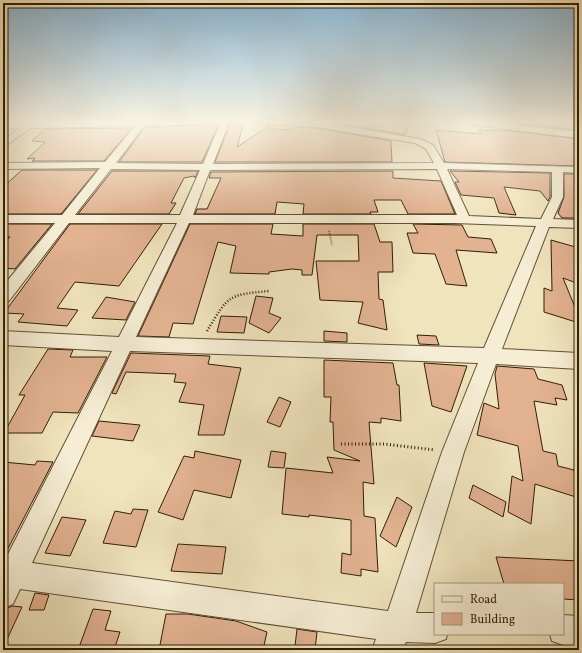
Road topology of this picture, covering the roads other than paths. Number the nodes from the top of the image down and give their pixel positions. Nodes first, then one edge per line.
1 (119, 152) edge
2 (212, 152) edge
3 (433, 152) edge
4 (109, 165) junction
5 (3, 166) edge
6 (441, 166) junction
7 (206, 167) junction
8 (557, 168) junction
9 (579, 170) edge
10 (185, 218) junction
11 (3, 219) edge
12 (66, 219) junction
13 (465, 220) junction
14 (544, 223) junction
15 (579, 224) edge
16 (3, 297) edge
17 (3, 338) edge
18 (123, 345) junction
19 (490, 356) junction
20 (579, 361) edge
21 (6, 580) edge
22 (434, 628) edge
23 (564, 630) edge
24 (579, 630) edge
25 (392, 639) edge

1 - 4 street
2 - 7 street
3 - 6 street
4 - 5 street
4 - 7 street
4 - 12 street
6 - 7 street
6 - 8 street
6 - 13 street
7 - 10 street
8 - 9 street
8 - 14 street
10 - 12 street
10 - 13 street
10 - 18 street
11 - 12 street
12 - 16 street
13 - 14 street
14 - 15 street
14 - 19 street
17 - 18 street
18 - 19 street
18 - 21 street
19 - 20 street
19 - 25 street
21 - 25 street
22 - 25 street
23 - 24 street

